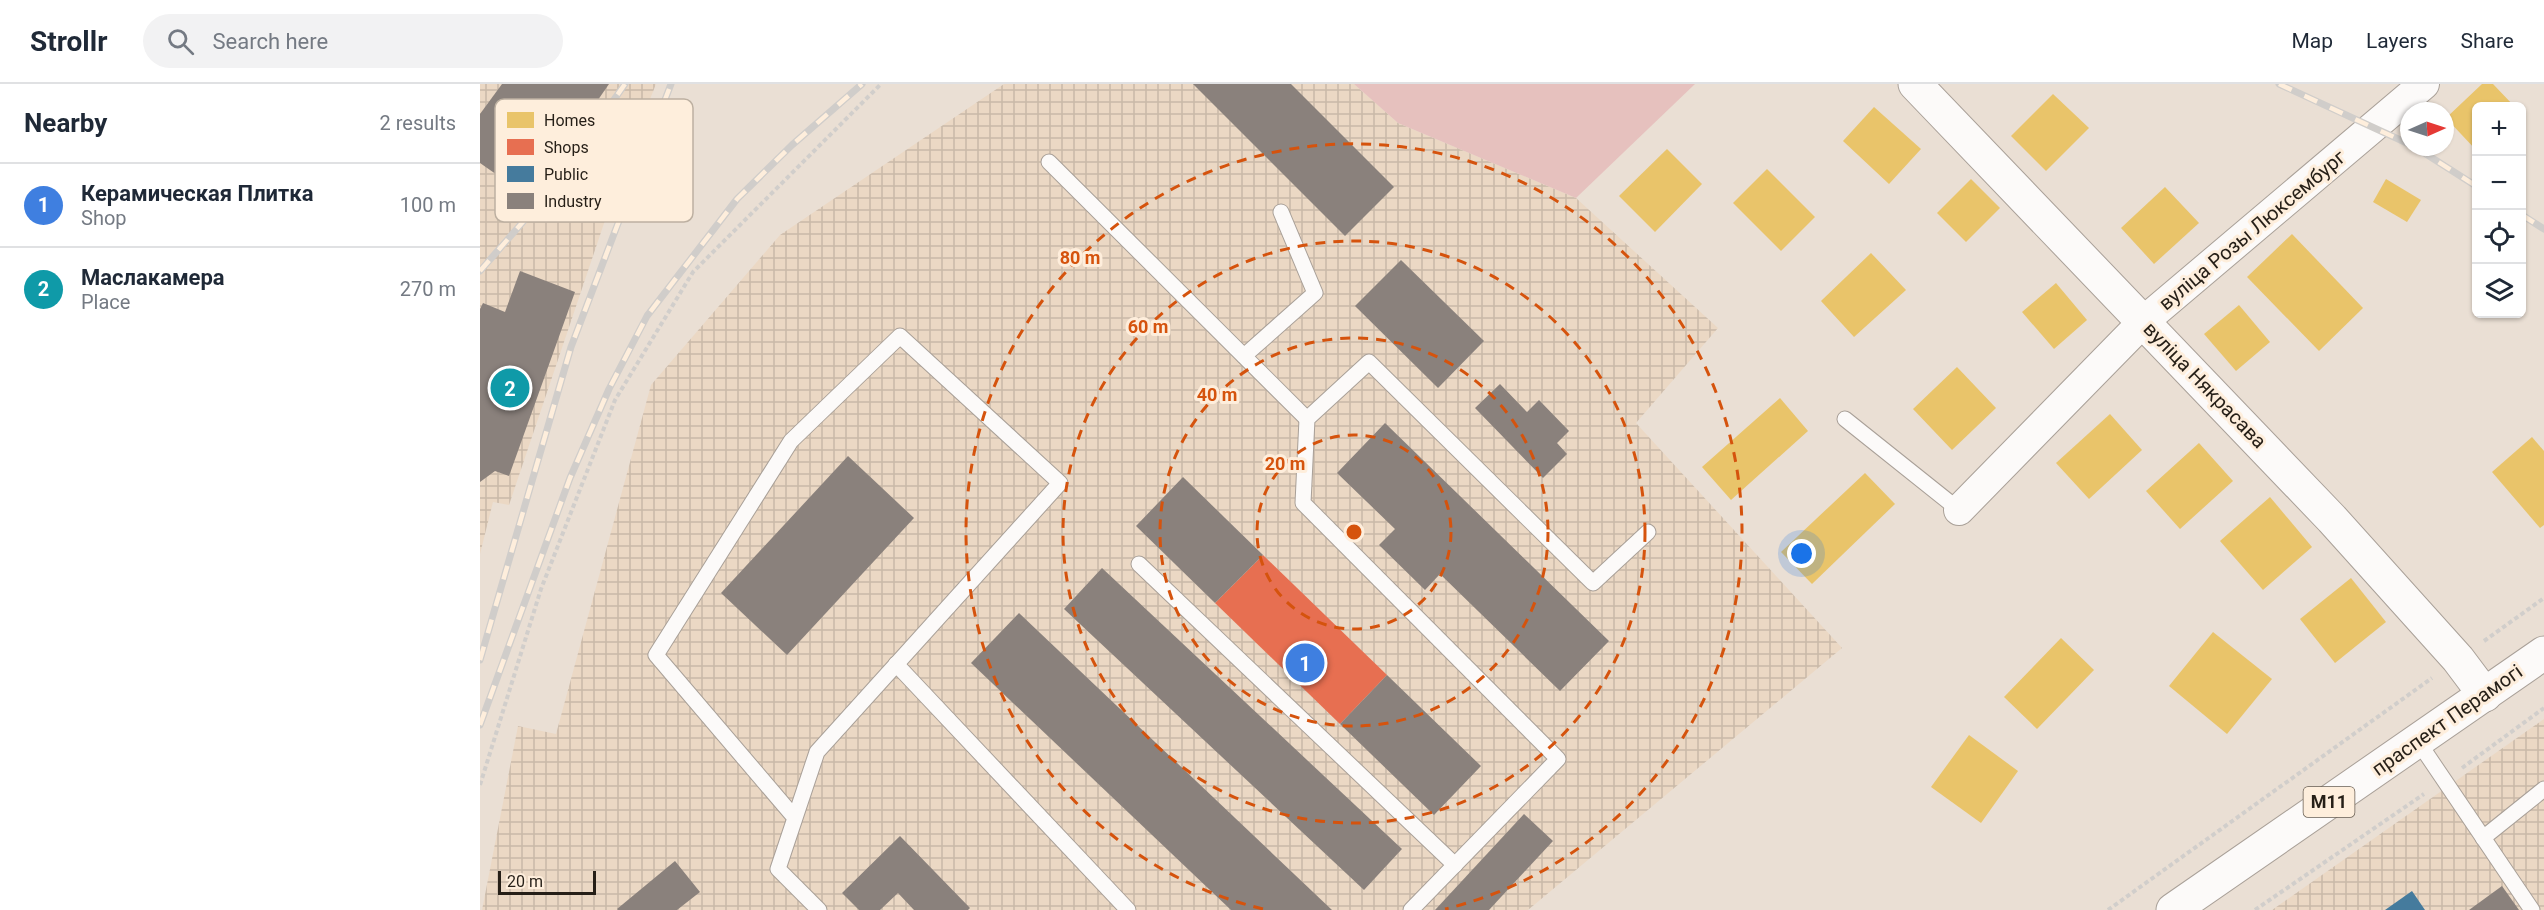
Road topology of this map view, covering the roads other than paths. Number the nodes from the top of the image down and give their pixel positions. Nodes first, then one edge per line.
1 (1915, 84) edge
2 (2424, 84) edge
3 (1049, 162) dead end
4 (1281, 212) dead end
5 (2144, 321) junction
6 (1244, 356) junction
7 (1307, 419) junction
8 (1845, 419) dead end
9 (1959, 510) joint
10 (1648, 531) dead end
11 (1138, 564) dead end
12 (2544, 652) edge
13 (896, 664) junction
14 (2485, 694) junction
15 (2417, 740) junction
16 (2544, 789) edge
17 (795, 818) junction
18 (2483, 838) junction
19 (1455, 865) junction
20 (819, 910) edge
21 (1128, 910) edge
22 (1411, 910) edge
23 (2173, 910) edge
24 (2532, 910) edge

1 - 5 main road, вуліца Някрасава
2 - 5 street, вуліца Розы Люксембург
3 - 6 lane
4 - 6 lane
5 - 9 street, вуліца Розы Люксембург
5 - 14 main road, вуліца Някрасава
6 - 7 lane
7 - 10 lane
7 - 19 lane
8 - 9 lane
11 - 19 lane
12 - 14 main road, праспект Перамогі / М11
13 - 17 lane
13 - 17 lane
13 - 21 lane
14 - 15 main road, праспект Перамогі / М11
15 - 18 lane
15 - 23 main road, праспект Перамогі / М11
16 - 18 lane
17 - 20 lane
18 - 24 lane
19 - 22 lane

